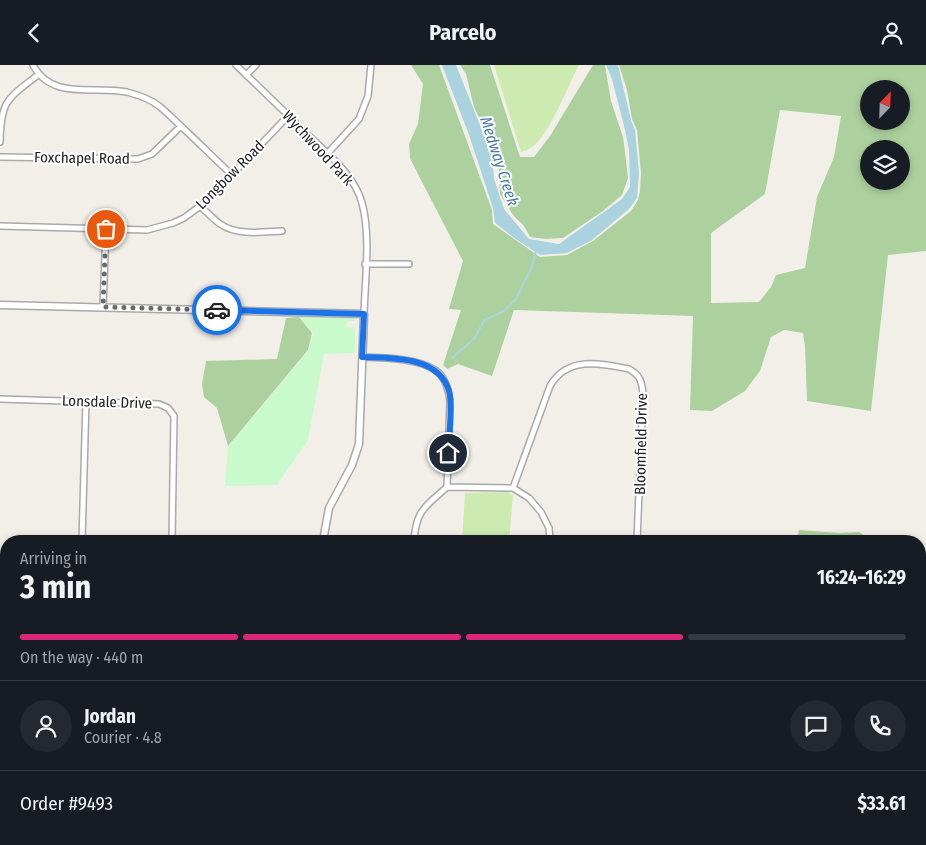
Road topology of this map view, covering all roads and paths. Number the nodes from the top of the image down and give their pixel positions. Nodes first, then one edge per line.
1 (33, 65) edge
2 (236, 65) edge
3 (256, 65) edge
4 (371, 65) edge
5 (38, 75) junction
6 (246, 75) junction
7 (288, 116) junction
8 (181, 126) junction
9 (0, 141) edge
10 (327, 154) junction
11 (0, 157) edge
12 (232, 175) junction
13 (200, 206) junction
14 (0, 227) edge
15 (106, 229) junction
16 (282, 231) dead end
17 (366, 264) junction
18 (409, 265) dead end
19 (0, 305) edge
20 (103, 307) junction
21 (364, 314) junction
22 (362, 357) junction
23 (0, 399) edge
24 (86, 401) junction
25 (447, 487) junction
26 (513, 488) junction
27 (82, 535) edge
28 (172, 535) edge
29 (324, 535) edge
30 (414, 535) edge
31 (550, 535) edge
32 (637, 535) edge

1 - 5 street
2 - 6 street, Wychwood Park
3 - 6 street
4 - 10 street
5 - 8 street
5 - 9 street
6 - 7 street, Wychwood Park
7 - 10 street, Wychwood Park
7 - 12 street, Longbow Road
8 - 11 street, Foxchapel Road
8 - 12 street
10 - 17 street, Wychwood Park
12 - 13 street, Longbow Road
13 - 15 street, Longbow Road
13 - 16 street
14 - 15 street, Longbow Road
15 - 20 street
17 - 18 street
17 - 21 street, Wychwood Park
19 - 20 street
20 - 21 street
21 - 22 street, Wychwood Park
22 - 25 street
22 - 29 street, Wychwood Park
23 - 24 street, Lonsdale Drive
24 - 27 street
24 - 28 street, Lonsdale Drive
25 - 26 street
25 - 30 street
26 - 31 street
26 - 32 street, Bloomfield Drive

